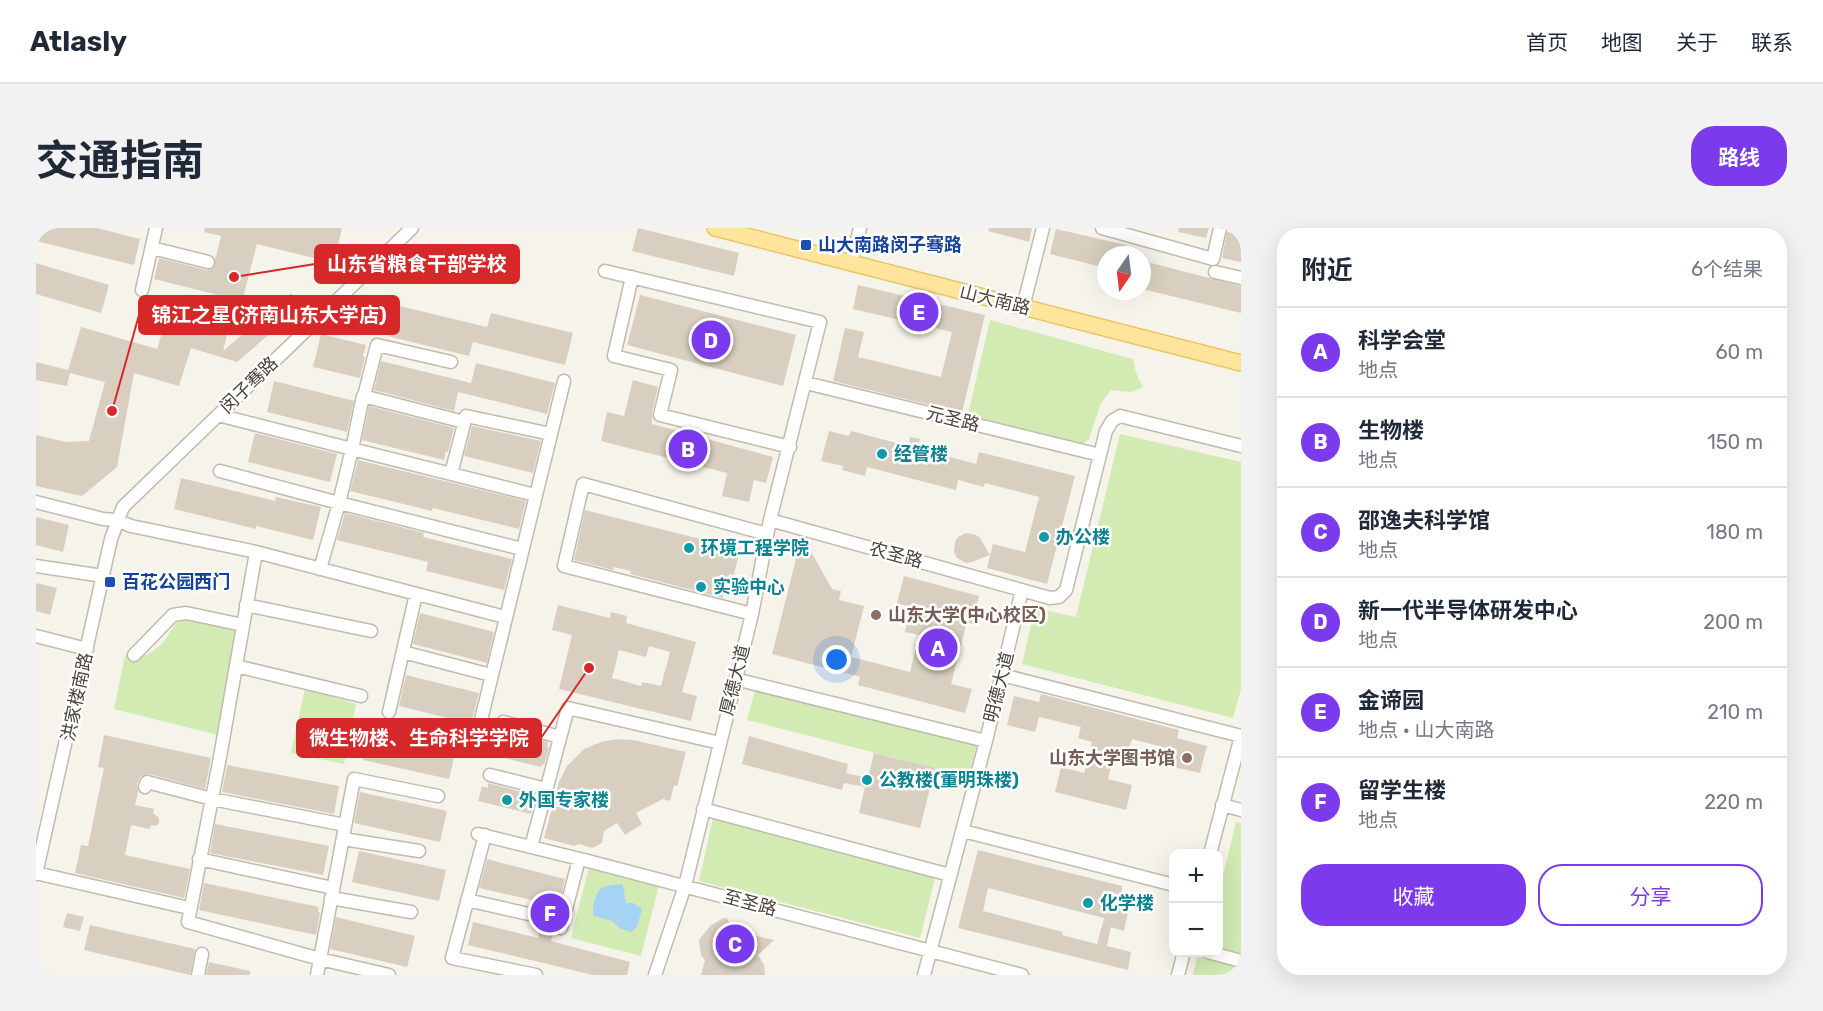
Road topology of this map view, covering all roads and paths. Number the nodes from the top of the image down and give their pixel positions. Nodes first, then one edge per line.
1 (156, 228) edge
2 (412, 228) edge
3 (715, 228) edge
4 (860, 228) edge
5 (1043, 228) edge
6 (1102, 228) edge
7 (1220, 228) edge
8 (152, 248) junction
9 (208, 261) dead end
10 (851, 263) junction
11 (605, 271) dead end
12 (1215, 272) dead end
13 (632, 277) junction
14 (1241, 278) edge
15 (142, 290) dead end
16 (1023, 307) junction
17 (451, 362) dead end
18 (1241, 363) edge
19 (564, 381) dead end
20 (806, 382) junction
21 (363, 400) junction
22 (218, 415) junction
23 (464, 422) junction
24 (551, 434) junction
25 (1241, 446) edge
26 (790, 447) junction
27 (352, 449) junction
28 (1100, 455) junction
29 (220, 471) dead end
30 (451, 474) junction
31 (36, 494) edge
32 (535, 495) junction
33 (36, 502) edge
34 (339, 502) junction
35 (117, 520) junction
36 (770, 520) junction
37 (767, 534) junction
38 (522, 549) junction
39 (256, 552) junction
40 (36, 566) edge
41 (320, 569) junction
42 (103, 576) junction
43 (1022, 590) junction
44 (416, 594) junction
45 (246, 605) junction
46 (752, 614) junction
47 (505, 617) junction
48 (243, 625) junction
49 (371, 631) dead end
50 (36, 636) edge
51 (87, 649) junction
52 (402, 652) junction
53 (134, 655) dead end
54 (236, 666) junction
55 (491, 675) junction
56 (1002, 675) junction
57 (735, 679) junction
58 (361, 696) dead end
59 (389, 712) dead end
60 (503, 722) dead end
61 (479, 728) dead end
62 (1241, 736) edge
63 (560, 737) junction
64 (986, 741) junction
65 (720, 743) junction
66 (490, 775) dead end
67 (145, 788) dead end
68 (546, 789) junction
69 (438, 796) dead end
70 (212, 799) junction
71 (1222, 805) junction
72 (703, 809) junction
73 (1241, 810) edge
74 (345, 825) junction
75 (963, 831) junction
76 (40, 836) edge
77 (343, 839) junction
78 (531, 847) junction
79 (1211, 849) edge
80 (419, 851) dead end
81 (199, 859) junction
82 (579, 859) junction
83 (36, 874) edge
84 (950, 874) junction
85 (1169, 884) edge
86 (685, 886) junction
87 (332, 893) junction
88 (468, 900) junction
89 (189, 908) junction
90 (411, 912) dead end
91 (533, 915) dead end
92 (561, 928) dead end
93 (930, 951) junction
94 (202, 954) dead end
95 (1223, 956) edge
96 (1183, 957) edge
97 (320, 959) junction
98 (1241, 961) edge
99 (198, 975) edge
100 (317, 975) edge
101 (389, 975) edge
102 (536, 975) edge
103 (656, 975) edge
104 (924, 975) edge
105 (1022, 975) edge
106 (1178, 975) edge

1 - 8 street
2 - 22 street, 闵子骞路
3 - 10 main road, 山大南路
4 - 10 street
5 - 16 street
6 - 7 street
8 - 9 street
8 - 15 street
10 - 16 main road, 山大南路
11 - 13 street
12 - 14 street
13 - 20 street, 厚德大道
13 - 26 street
16 - 18 main road, 山大南路
17 - 21 street
19 - 24 street
20 - 26 street, 厚德大道
20 - 28 street, 元圣路
21 - 23 street
21 - 27 street
22 - 27 street
22 - 35 street, 闵子骞路
23 - 24 street
23 - 30 street
24 - 32 street
25 - 28 street
26 - 36 street, 厚德大道
27 - 30 street
27 - 34 street
28 - 43 street
29 - 34 street
30 - 32 street
31 - 35 street
32 - 38 street
33 - 35 street
34 - 38 street
34 - 41 street
35 - 39 street
35 - 42 street, 洪家楼南路
36 - 37 street, 厚德大道
36 - 43 street, 农圣路
37 - 46 street, 厚德大道
37 - 46 street
38 - 47 street
39 - 41 street
39 - 45 street
40 - 42 street
41 - 44 street
42 - 51 street, 洪家楼南路
43 - 56 street, 明德大道
44 - 47 street
44 - 52 street
45 - 48 street
45 - 49 street
46 - 57 street, 厚德大道
47 - 55 street
48 - 53 street
48 - 54 street
50 - 51 street
51 - 76 street, 洪家楼南路
52 - 55 street
52 - 59 street
54 - 58 street
54 - 70 street
55 - 61 street
56 - 62 street
56 - 64 street, 明德大道
57 - 64 street
57 - 65 street, 厚德大道
60 - 63 street
62 - 71 street
63 - 65 street
63 - 68 street
64 - 75 street, 明德大道
65 - 72 street, 厚德大道
66 - 68 street
67 - 70 street
68 - 78 street
69 - 74 street
70 - 74 street
70 - 81 street
71 - 73 street
71 - 79 street
72 - 84 street
72 - 86 street, 厚德大道
74 - 77 street
75 - 84 street, 明德大道
75 - 85 street
76 - 83 street, 洪家楼南路
77 - 80 street
77 - 87 street
78 - 82 street, 至圣路
78 - 88 street, 至圣路
81 - 87 street
81 - 89 street
82 - 86 street, 至圣路
82 - 92 street
83 - 89 street
84 - 93 street, 明德大道
86 - 93 street, 至圣路
86 - 103 street, 厚德大道
87 - 90 street
87 - 97 street
88 - 91 street
88 - 102 street
89 - 97 street
93 - 104 street, 明德大道
93 - 105 street, 至圣路
94 - 99 street
95 - 98 street
96 - 106 street
97 - 100 street
97 - 101 street

